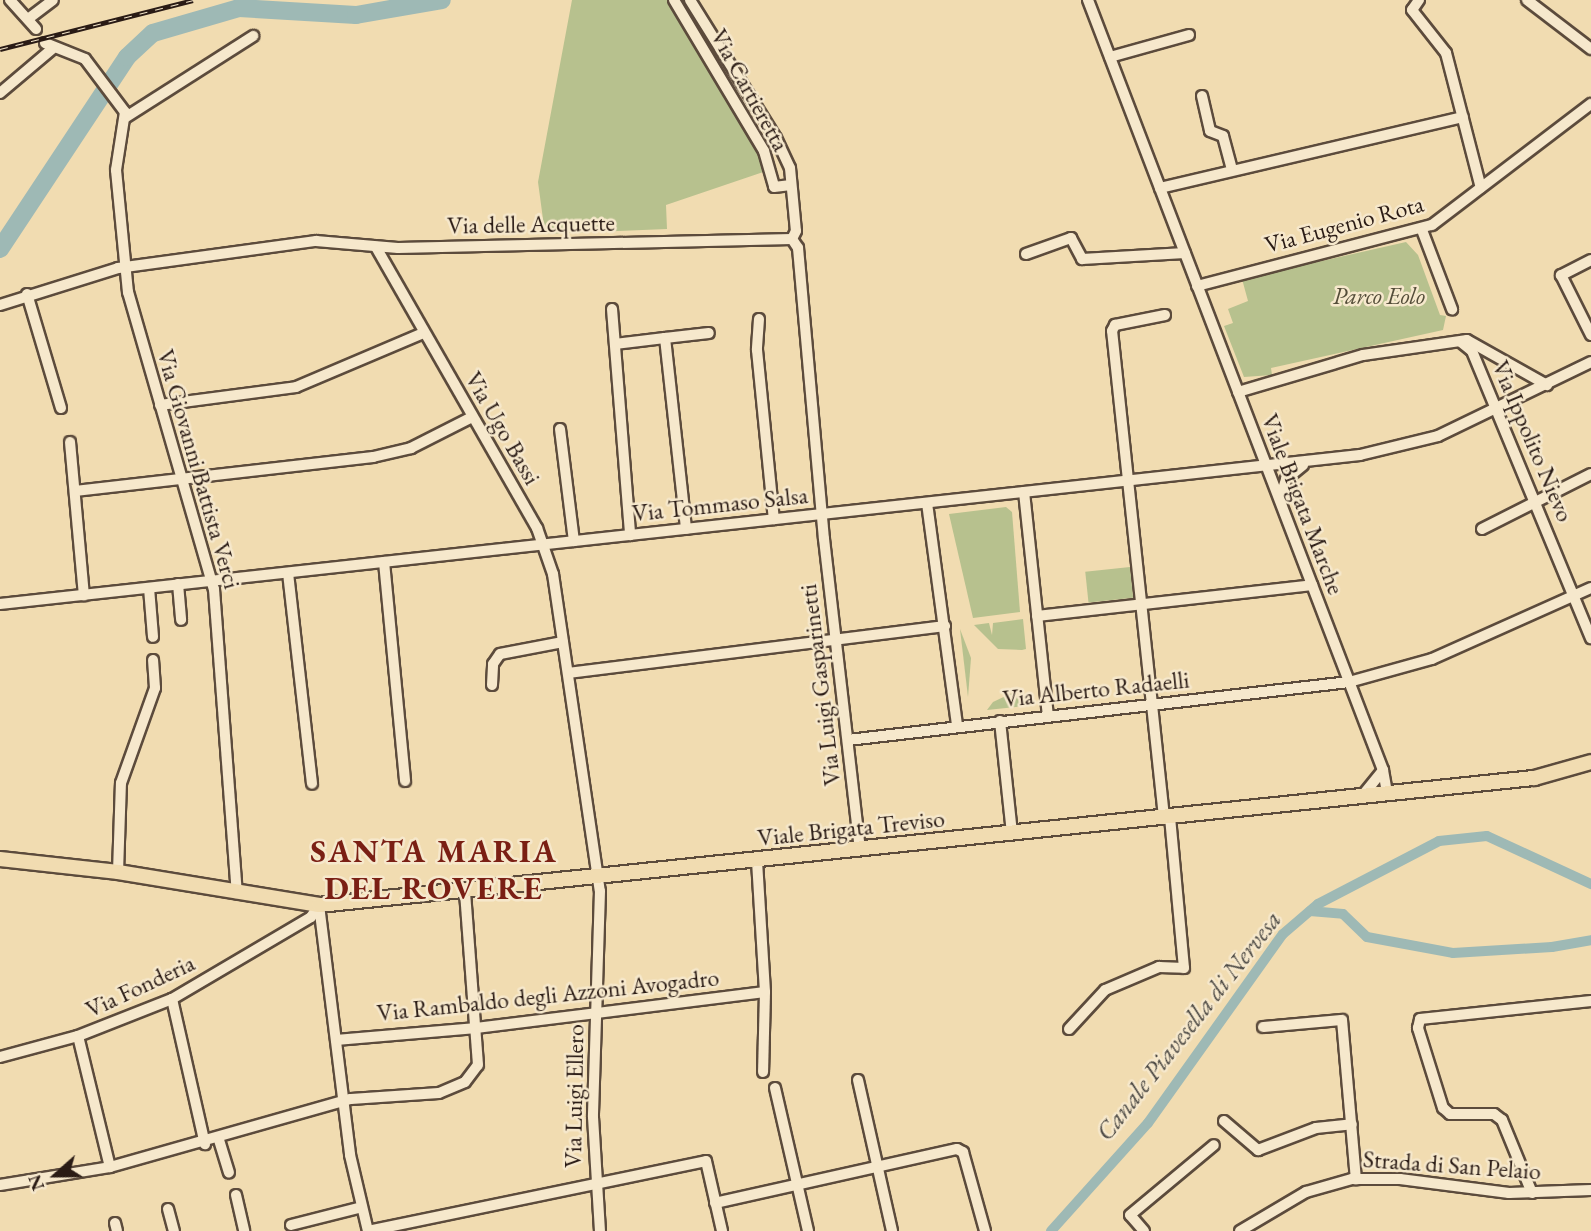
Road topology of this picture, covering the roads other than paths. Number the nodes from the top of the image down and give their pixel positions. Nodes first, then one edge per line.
1 (10, 0) edge
2 (53, 0) edge
3 (674, 0) edge
4 (690, 0) edge
5 (1088, 0) edge
6 (1419, 0) edge
7 (1527, 0) edge
8 (28, 19) junction
9 (36, 29) dead end
10 (1189, 35) dead end
11 (253, 36) dead end
12 (1591, 49) edge
13 (1110, 57) junction
14 (0, 93) edge
15 (1202, 96) dead end
16 (1591, 104) edge
17 (126, 117) junction
18 (1463, 117) junction
19 (1232, 169) junction
20 (792, 185) junction
21 (1160, 188) junction
22 (1481, 188) junction
23 (1422, 230) junction
24 (792, 239) junction
25 (376, 247) junction
26 (1185, 253) junction
27 (1026, 254) dead end
28 (1591, 260) edge
29 (124, 267) junction
30 (1197, 286) junction
31 (27, 294) junction
32 (0, 305) edge
33 (612, 309) dead end
34 (1452, 309) dead end
35 (1586, 312) edge
36 (1165, 315) dead end
37 (759, 319) dead end
38 (423, 333) junction
39 (709, 333) dead end
40 (1591, 335) edge
41 (665, 338) junction
42 (615, 344) junction
43 (1475, 348) junction
44 (1591, 362) edge
45 (1547, 385) junction
46 (1238, 392) junction
47 (160, 405) junction
48 (61, 408) dead end
49 (1497, 410) junction
50 (472, 417) junction
51 (560, 429) dead end
52 (70, 442) dead end
53 (1307, 463) junction
54 (1267, 468) junction
55 (1591, 474) edge
56 (182, 481) junction
57 (1128, 481) junction
58 (75, 491) junction
59 (1024, 492) junction
60 (1280, 501) junction
61 (1536, 502) junction
62 (927, 503) junction
63 (821, 514) junction
64 (774, 519) junction
65 (686, 529) junction
66 (1482, 529) dead end
67 (630, 535) junction
68 (574, 541) junction
69 (545, 545) junction
70 (384, 562) junction
71 (288, 573) junction
72 (212, 581) junction
73 (177, 584) junction
74 (1312, 585) junction
75 (149, 588) junction
76 (1591, 588) edge
77 (84, 595) junction
78 (1575, 596) junction
79 (0, 604) edge
80 (1141, 605) junction
81 (1037, 616) junction
82 (181, 620) dead end
83 (945, 626) junction
84 (153, 637) dead end
85 (835, 638) junction
86 (1591, 638) edge
87 (563, 642) junction
88 (153, 660) dead end
89 (568, 674) junction
90 (1349, 682) junction
91 (492, 685) dead end
92 (1151, 705) junction
93 (1048, 716) junction
94 (1000, 721) junction
95 (957, 726) junction
96 (848, 740) junction
97 (1591, 762) edge
98 (1383, 770) junction
99 (405, 780) dead end
100 (312, 784) dead end
101 (1387, 793) junction
102 (1363, 795) junction
103 (1167, 817) junction
104 (1012, 834) junction
105 (860, 850) junction
106 (0, 859) edge
107 (757, 861) junction
108 (118, 872) junction
109 (599, 878) junction
110 (465, 892) junction
111 (237, 893) junction
112 (319, 905) junction
113 (765, 992) junction
114 (172, 999) junction
115 (1591, 1001) edge
116 (596, 1013) junction
117 (1263, 1027) dead end
118 (476, 1028) junction
119 (1069, 1029) dead end
120 (78, 1037) junction
121 (336, 1040) junction
122 (0, 1057) edge
123 (763, 1072) dead end
124 (858, 1080) dead end
125 (775, 1088) dead end
126 (343, 1101) junction
127 (1224, 1122) dead end
128 (1352, 1124) junction
129 (219, 1140) junction
130 (205, 1144) junction
131 (1214, 1145) dead end
132 (110, 1167) junction
133 (878, 1168) junction
134 (229, 1173) dead end
135 (1356, 1179) junction
136 (594, 1183) junction
137 (0, 1185) edge
138 (798, 1185) junction
139 (1591, 1190) edge
140 (1532, 1193) junction
141 (236, 1195) dead end
142 (715, 1203) junction
143 (362, 1207) junction
144 (169, 1209) dead end
145 (291, 1225) dead end
146 (174, 1231) edge
147 (244, 1231) edge
148 (368, 1231) edge
149 (600, 1231) edge
150 (722, 1231) edge
151 (808, 1231) edge
152 (892, 1231) edge
153 (985, 1231) edge
154 (1144, 1231) edge
155 (1240, 1231) edge

1 - 8 street
2 - 8 street
3 - 20 street, Via Cartieretta
4 - 20 street, Via Cartieretta
5 - 13 street, Viale Brigata Marche
6 - 18 street
7 - 12 street
8 - 9 street
10 - 13 street
11 - 17 street
13 - 21 street, Viale Brigata Marche
14 - 17 street
15 - 19 street
16 - 22 street, Via Eugenio Rota
17 - 29 street, Via Giovanni Battista Verci
18 - 19 street
18 - 22 street
19 - 21 street
20 - 24 street, Via Cartieretta
21 - 26 street, Viale Brigata Marche
22 - 23 street, Via Eugenio Rota
23 - 30 street, Via Eugenio Rota
23 - 34 street
24 - 25 street, Via delle Acquette
24 - 63 street
25 - 29 street, Via delle Acquette
25 - 38 street, Via Ugo Bassi
26 - 27 street
26 - 30 street, Viale Brigata Marche
28 - 35 street
29 - 31 street, Via delle Acquette
29 - 47 street, Via Giovanni Battista Verci
30 - 46 street, Viale Brigata Marche
31 - 32 street, Via delle Acquette
31 - 48 street
33 - 42 street
35 - 40 street
36 - 57 street
37 - 64 street
38 - 47 street
38 - 50 street, Via Ugo Bassi
39 - 41 street
41 - 42 street
41 - 65 street
42 - 67 street
43 - 45 street
43 - 46 street
43 - 49 street, Via Ippolito Nievo
44 - 45 street, Via Tommaso Salsa
45 - 49 street, Via Tommaso Salsa
46 - 54 street, Viale Brigata Marche
47 - 56 street, Via Giovanni Battista Verci
49 - 53 street, Via Tommaso Salsa
49 - 61 street, Via Ippolito Nievo
50 - 56 street
50 - 69 street, Via Ugo Bassi
51 - 68 street
52 - 58 street
53 - 54 street, Via Tommaso Salsa
53 - 60 street
54 - 57 street, Via Tommaso Salsa
54 - 60 street, Viale Brigata Marche
55 - 61 street
56 - 58 street
56 - 72 street, Via Giovanni Battista Verci
57 - 59 street, Via Tommaso Salsa
57 - 80 street
58 - 77 street
59 - 62 street, Via Tommaso Salsa
59 - 81 street
60 - 74 street, Viale Brigata Marche
61 - 66 street
61 - 78 street, Via Ippolito Nievo
62 - 63 street, Via Tommaso Salsa
62 - 83 street
63 - 64 street, Via Tommaso Salsa
63 - 85 street, Via Luigi Gasparinetti
64 - 65 street, Via Tommaso Salsa
65 - 67 street, Via Tommaso Salsa
67 - 68 street, Via Tommaso Salsa
68 - 69 street, Via Tommaso Salsa
69 - 70 street, Via Tommaso Salsa
69 - 87 street, Via Ugo Bassi
70 - 71 street, Via Tommaso Salsa
70 - 99 street
71 - 72 street, Via Tommaso Salsa
71 - 100 street
72 - 73 street, Via Tommaso Salsa
72 - 111 street, Via Giovanni Battista Verci
73 - 75 street, Via Tommaso Salsa
73 - 82 street
74 - 80 street
74 - 90 street, Viale Brigata Marche
75 - 77 street, Via Tommaso Salsa
75 - 84 street
76 - 78 street, Via Alberto Radaelli
77 - 79 street, Via Tommaso Salsa
78 - 86 street, Via Ippolito Nievo
78 - 90 street, Via Alberto Radaelli
80 - 81 street
80 - 92 street
81 - 93 street
83 - 85 street
83 - 95 street
85 - 89 street
85 - 96 street, Via Luigi Gasparinetti
87 - 89 street, Via Ugo Bassi
87 - 91 street
88 - 108 street
89 - 109 street, Via Ugo Bassi
90 - 92 street, Via Alberto Radaelli
90 - 98 street, Viale Brigata Marche
92 - 93 street, Via Alberto Radaelli
92 - 103 street
93 - 94 street, Via Alberto Radaelli
94 - 95 street, Via Alberto Radaelli
94 - 104 street
95 - 96 street, Via Alberto Radaelli
96 - 105 street, Via Luigi Gasparinetti
97 - 101 main road, Viale Brigata Treviso
98 - 101 street, Viale Brigata Marche
98 - 102 street
101 - 102 main road, Viale Brigata Treviso
102 - 103 main road, Viale Brigata Treviso
103 - 104 main road, Viale Brigata Treviso
103 - 119 street
104 - 105 main road, Viale Brigata Treviso
105 - 107 main road, Viale Brigata Treviso
106 - 108 main road, Viale Brigata Treviso
107 - 109 main road, Viale Brigata Treviso
107 - 113 street
108 - 111 main road, Viale Brigata Treviso
109 - 110 main road, Viale Brigata Treviso
109 - 116 street, Via Luigi Ellero
110 - 112 main road, Viale Brigata Treviso
110 - 118 street
111 - 112 main road, Viale Brigata Treviso
112 - 114 street, Via Fonderia
112 - 121 street
113 - 116 street, Via Rambaldo degli Azzoni Avogadro
113 - 123 street
114 - 120 street, Via Fonderia
114 - 130 street
115 - 140 street
116 - 118 street, Via Rambaldo degli Azzoni Avogadro
116 - 136 street, Via Luigi Ellero
117 - 128 street
118 - 121 street, Via Rambaldo degli Azzoni Avogadro
118 - 126 street
120 - 122 street, Via Fonderia
120 - 132 street
121 - 126 street
124 - 133 street
125 - 138 street
126 - 129 street
126 - 143 street
127 - 128 street
128 - 135 street
129 - 130 street
129 - 134 street
130 - 132 street
131 - 154 street
132 - 137 street
133 - 138 street
133 - 152 street
133 - 153 street
135 - 140 street, Strada di San Pelaio
135 - 155 street, Strada di San Pelaio
136 - 142 street
136 - 148 street
136 - 149 street, Via Luigi Ellero
138 - 142 street
138 - 151 street
139 - 140 street, Strada di San Pelaio
141 - 147 street
142 - 150 street
143 - 145 street
143 - 148 street
144 - 146 street

